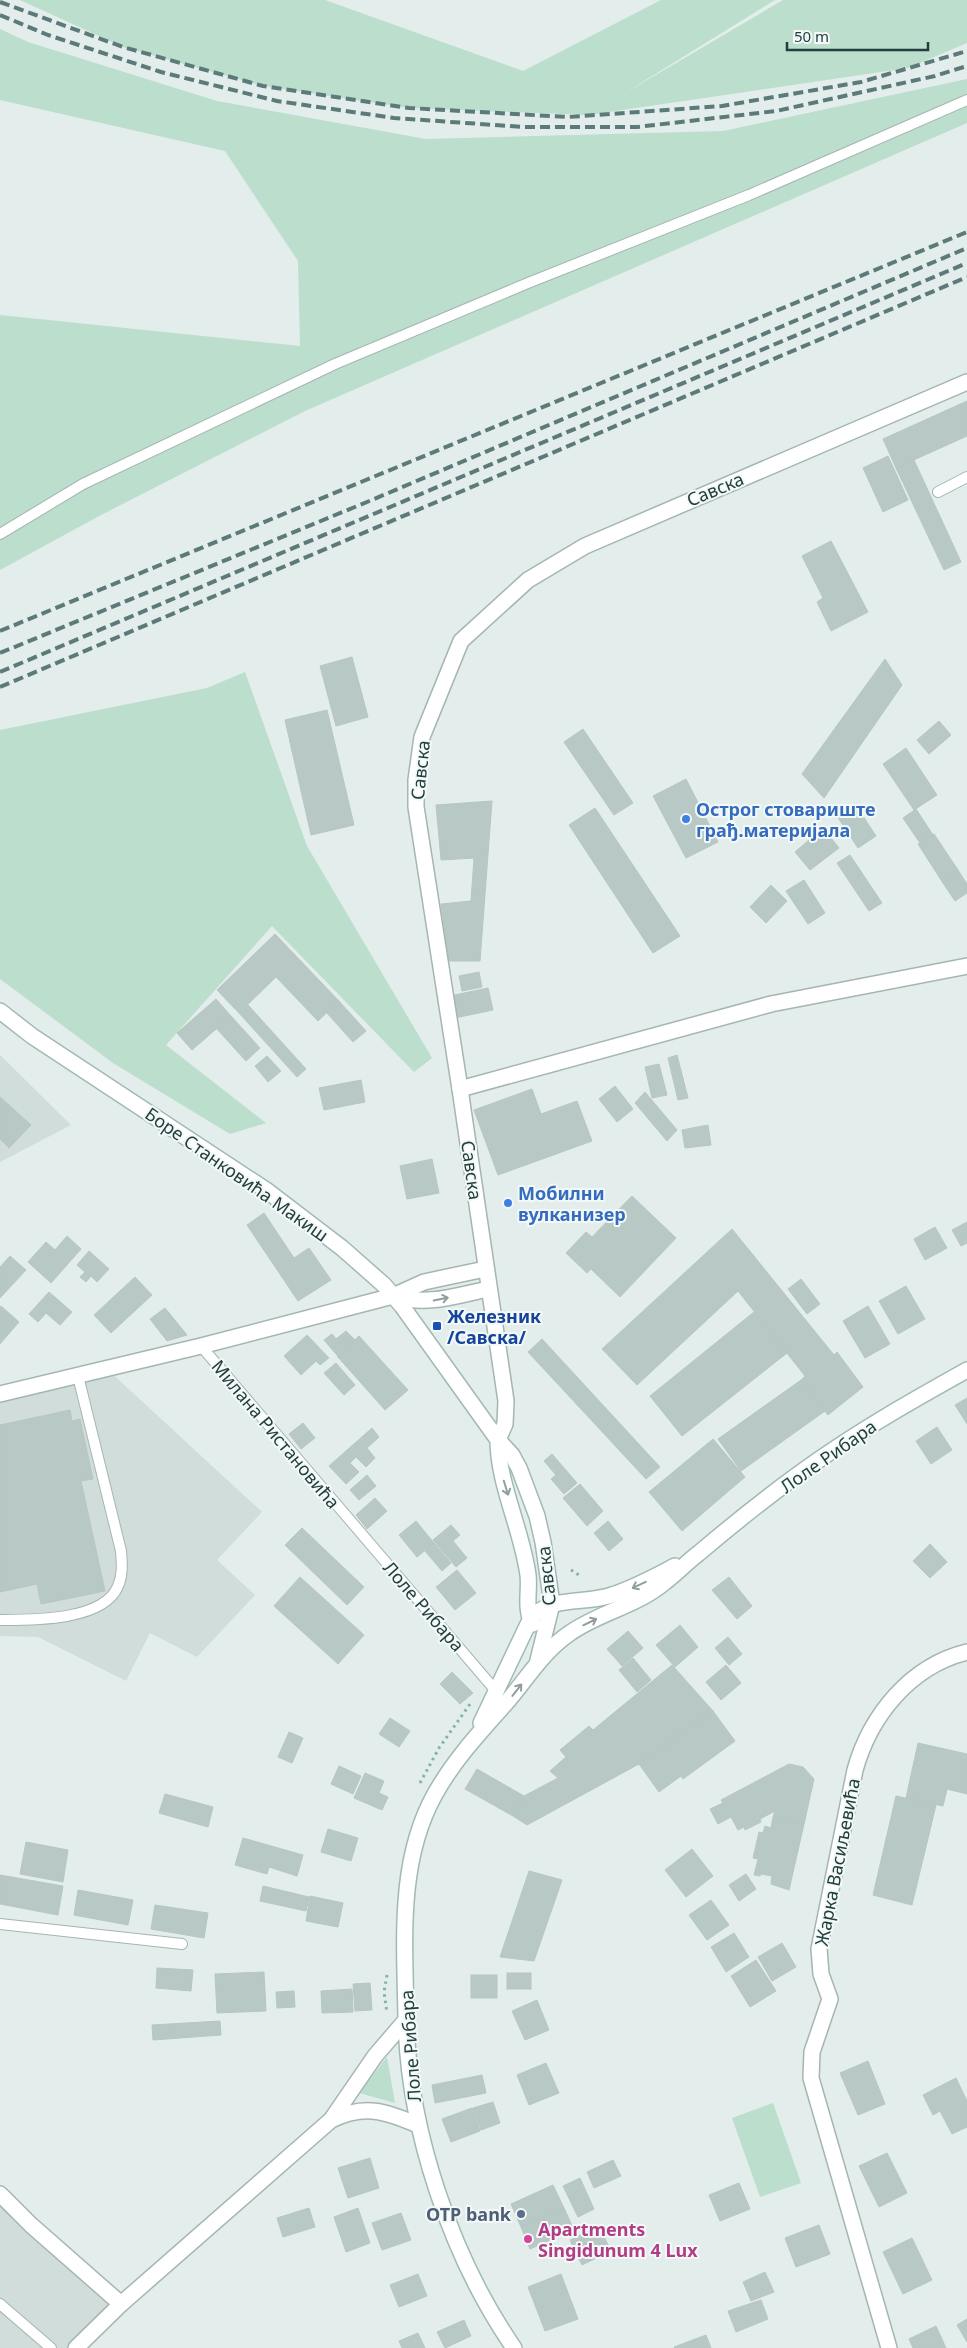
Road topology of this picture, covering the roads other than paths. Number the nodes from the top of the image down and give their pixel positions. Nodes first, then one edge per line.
1 (967, 100) edge
2 (967, 382) edge
3 (967, 477) edge
4 (938, 492) dead end
5 (0, 534) edge
6 (967, 966) edge
7 (0, 1012) edge
8 (460, 1089) junction
9 (485, 1269) junction
10 (488, 1289) junction
11 (393, 1296) junction
12 (201, 1346) junction
13 (967, 1370) edge
14 (78, 1376) junction
15 (0, 1394) edge
16 (498, 1440) junction
17 (351, 1522) joint
18 (697, 1554) junction
19 (552, 1604) junction
20 (0, 1620) edge
21 (530, 1620) junction
22 (546, 1633) junction
23 (569, 1633) junction
24 (967, 1652) edge
25 (537, 1662) junction
26 (496, 1691) junction
27 (473, 1740) junction
28 (0, 1924) edge
29 (182, 1944) dead end
30 (406, 2020) junction
31 (332, 2120) junction
32 (418, 2125) junction
33 (0, 2194) edge
34 (0, 2304) edge
35 (121, 2304) junction
36 (51, 2348) edge
37 (76, 2348) edge
38 (514, 2348) edge
39 (889, 2348) edge

1 - 5 lane
2 - 8 street, Савска
3 - 4 lane
6 - 8 street
7 - 11 street, Боре Станковића Макиш
8 - 9 street, Савска
9 - 10 street, Савска
9 - 11 street, Милана Ристановића
11 -> 10 street, Милана Ристановића
10 - 16 street, Савска
11 - 12 street, Милана Ристановића
11 - 16 street, Боре Станковића Макиш
12 - 14 street, Милана Ристановића
12 - 17 lane, Милана Ристановића
13 - 18 street, Лоле Рибара
14 - 15 street, Милана Ристановића
14 - 20 lane
16 - 19 street, Савска
16 -> 21 street, Савска
17 - 26 lane, Лоле Рибара
18 -> 19 street, Лоле Рибара
23 -> 18 street, Лоле Рибара
19 - 21 street, Лоле Рибара
19 - 22 street, Савска
21 - 22 street, Савска
21 - 26 street, Лоле Рибара
22 - 23 street
22 - 25 street, Савска
23 - 25 street, Лоле Рибара
24 - 39 street, Жарка Васиљевића
27 -> 25 street, Лоле Рибара
26 - 27 street, Лоле Рибара
27 - 30 street, Лоле Рибара
28 - 29 lane
30 - 31 street
30 - 32 street, Лоле Рибара
31 - 32 street
31 - 35 street
32 - 38 street, Лоле Рибара
33 - 35 street
34 - 36 lane
35 - 37 street

